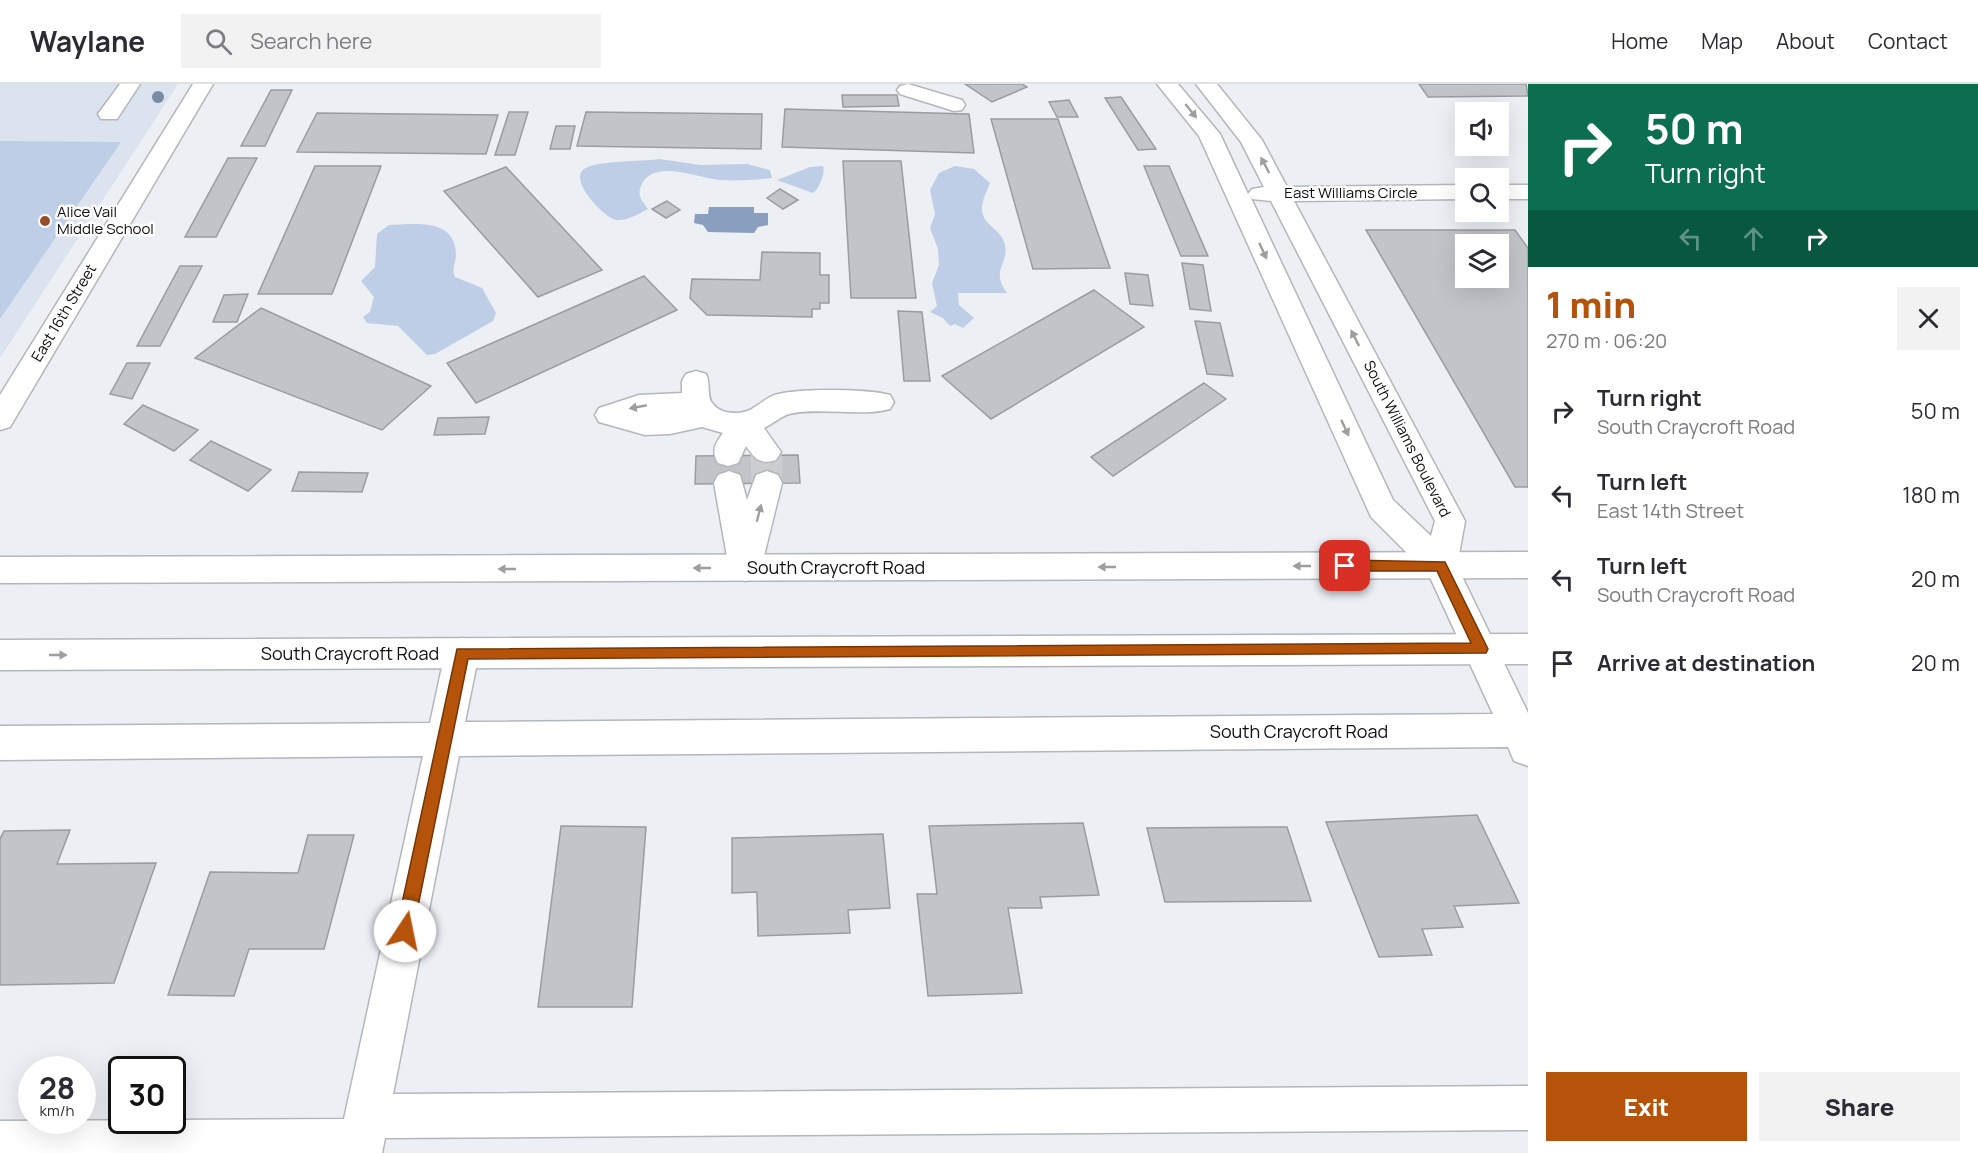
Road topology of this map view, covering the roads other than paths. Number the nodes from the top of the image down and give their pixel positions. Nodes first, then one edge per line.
1 (130, 84) edge
2 (204, 84) edge
3 (1167, 84) edge
4 (1206, 84) edge
5 (907, 90) dead end
6 (954, 105) dead end
7 (108, 114) dead end
8 (1455, 192) edge
9 (1509, 192) edge
10 (1528, 192) edge
11 (1237, 194) junction
12 (1280, 194) junction
13 (699, 400) dead end
14 (886, 405) dead end
15 (0, 419) edge
16 (746, 424) junction
17 (766, 452) tunnel mouth
18 (767, 483) tunnel mouth
19 (1528, 565) edge
20 (1441, 566) junction
21 (745, 568) junction
22 (0, 570) edge
23 (1481, 649) junction
24 (1528, 649) edge
25 (462, 653) junction
26 (0, 656) edge
27 (443, 739) junction
28 (1523, 740) edge
29 (0, 742) edge
30 (1528, 1108) edge
31 (362, 1137) edge
32 (0, 1144) edge

1 - 7 street
2 - 15 street, East 16th Street
3 -> 11 street
12 -> 4 street, South Williams Boulevard
5 - 6 street
8 - 12 street, East Williams Circle
9 - 10 street
11 - 12 street, East Williams Circle
11 -> 20 street
20 -> 12 street, South Williams Boulevard
13 -> 16 street
14 - 16 street
16 - 17 street
16 - 21 street
21 -> 18 street
19 - 20 street, South Craycroft Road
20 -> 21 street, South Craycroft Road
20 - 23 street
21 -> 22 street, South Craycroft Road
23 - 24 street, South Craycroft Road
23 - 25 street, South Craycroft Road
23 - 28 street
26 -> 25 street, South Craycroft Road
25 - 27 street
27 - 28 street, South Craycroft Road
27 - 29 street, South Craycroft Road
27 - 31 street
30 - 31 street
31 - 32 street

